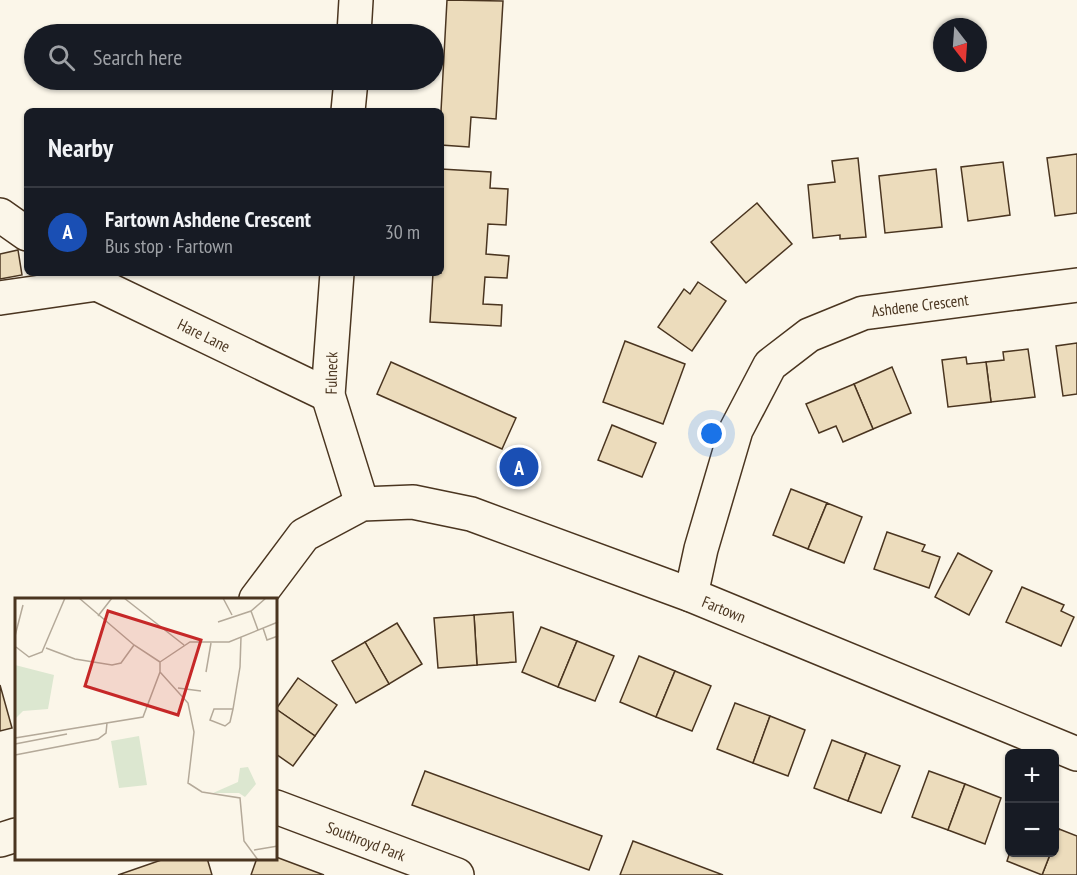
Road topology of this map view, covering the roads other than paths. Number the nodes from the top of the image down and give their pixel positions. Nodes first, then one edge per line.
1 (356, 0) edge
2 (355, 24) edge
3 (350, 90) edge
4 (348, 108) edge
5 (0, 215) edge
6 (24, 232) edge
7 (337, 276) edge
8 (89, 279) edge
9 (1077, 285) edge
10 (0, 298) edge
11 (328, 395) junction
12 (362, 504) junction
13 (691, 595) junction
14 (257, 598) edge
15 (1077, 754) edge
16 (278, 808) edge
17 (15, 835) edge
18 (0, 840) edge
19 (457, 875) edge

1 - 2 street
3 - 4 street
5 - 6 street
7 - 11 street, Fulneck
8 - 10 street
8 - 11 street, Hare Lane
9 - 13 street, Ashdene Crescent
11 - 12 street, Fulneck
12 - 13 street, Fartown
12 - 14 street
13 - 15 street, Fartown
16 - 19 street, Southroyd Park
17 - 18 street

